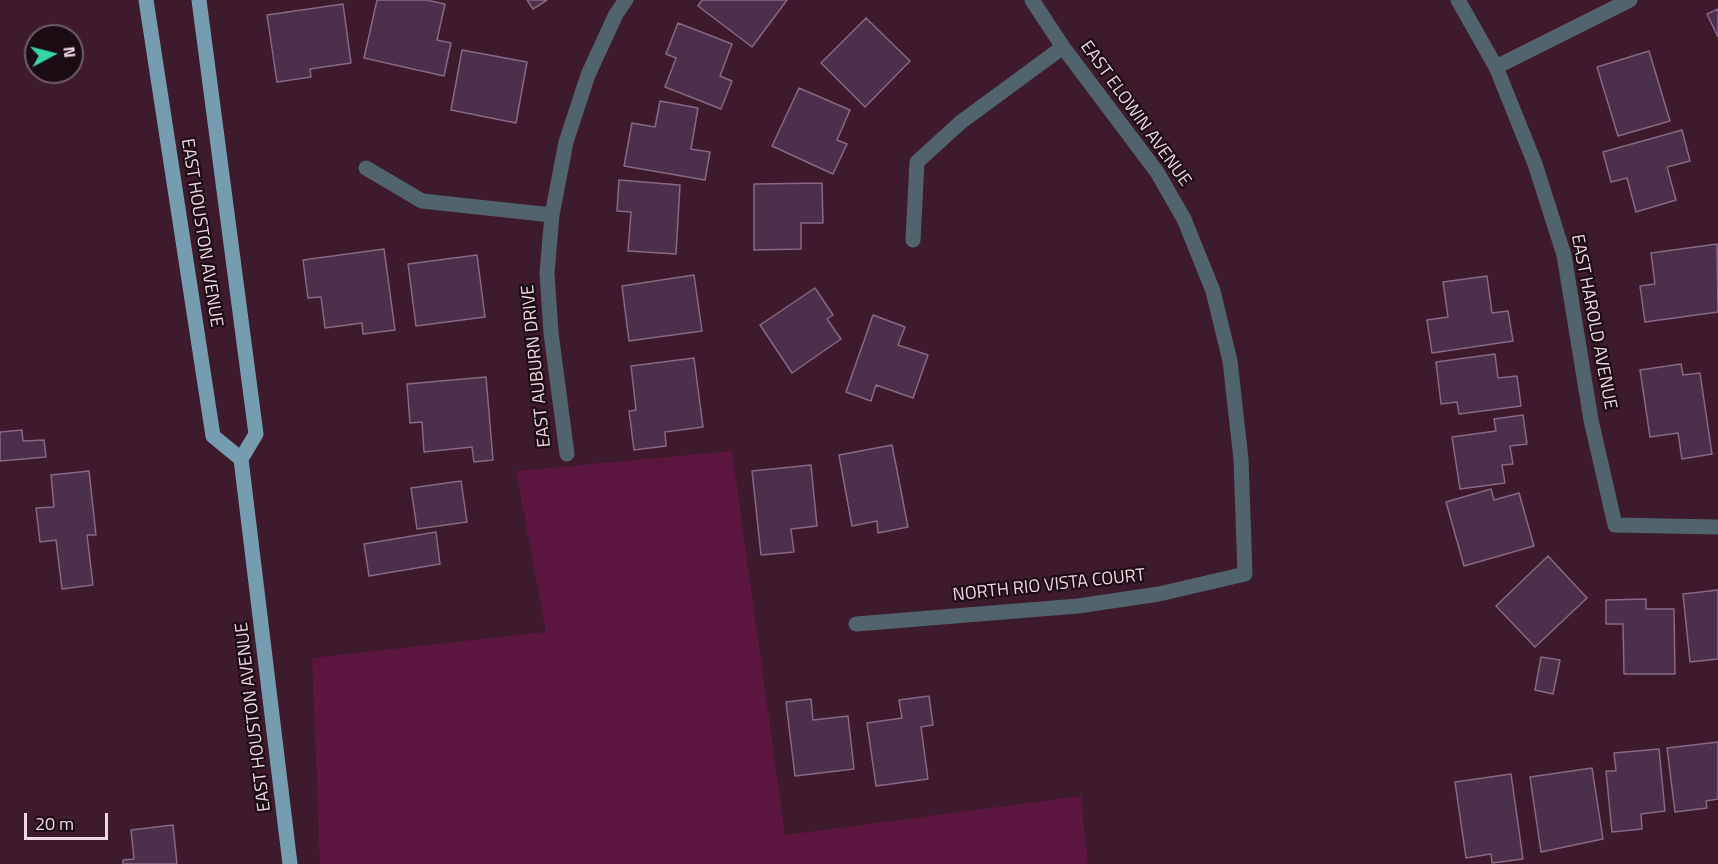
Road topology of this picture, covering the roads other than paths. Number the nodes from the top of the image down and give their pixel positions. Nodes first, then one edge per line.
1 (146, 0) edge
2 (200, 0) edge
3 (626, 0) edge
4 (1032, 0) edge
5 (1458, 0) edge
6 (1630, 0) edge
7 (1063, 47) junction
8 (1496, 67) junction
9 (366, 168) dead end
10 (552, 215) junction
11 (913, 240) dead end
12 (567, 454) dead end
13 (241, 459) junction
14 (1718, 527) edge
15 (1245, 574) joint
16 (856, 624) dead end
17 (290, 864) edge

1 - 13 main road, EAST HOUSTON AVENUE
2 - 13 main road, EAST HOUSTON AVENUE
3 - 10 street, EAST AUBURN DRIVE
4 - 7 street, EAST ELOWIN AVENUE
5 - 8 street, EAST HAROLD AVENUE
6 - 8 street
7 - 11 street
7 - 15 street, EAST ELOWIN AVENUE
8 - 14 street, EAST HAROLD AVENUE
9 - 10 street
10 - 12 street, EAST AUBURN DRIVE
13 - 17 main road, EAST HOUSTON AVENUE
15 - 16 street, NORTH RIO VISTA COURT

